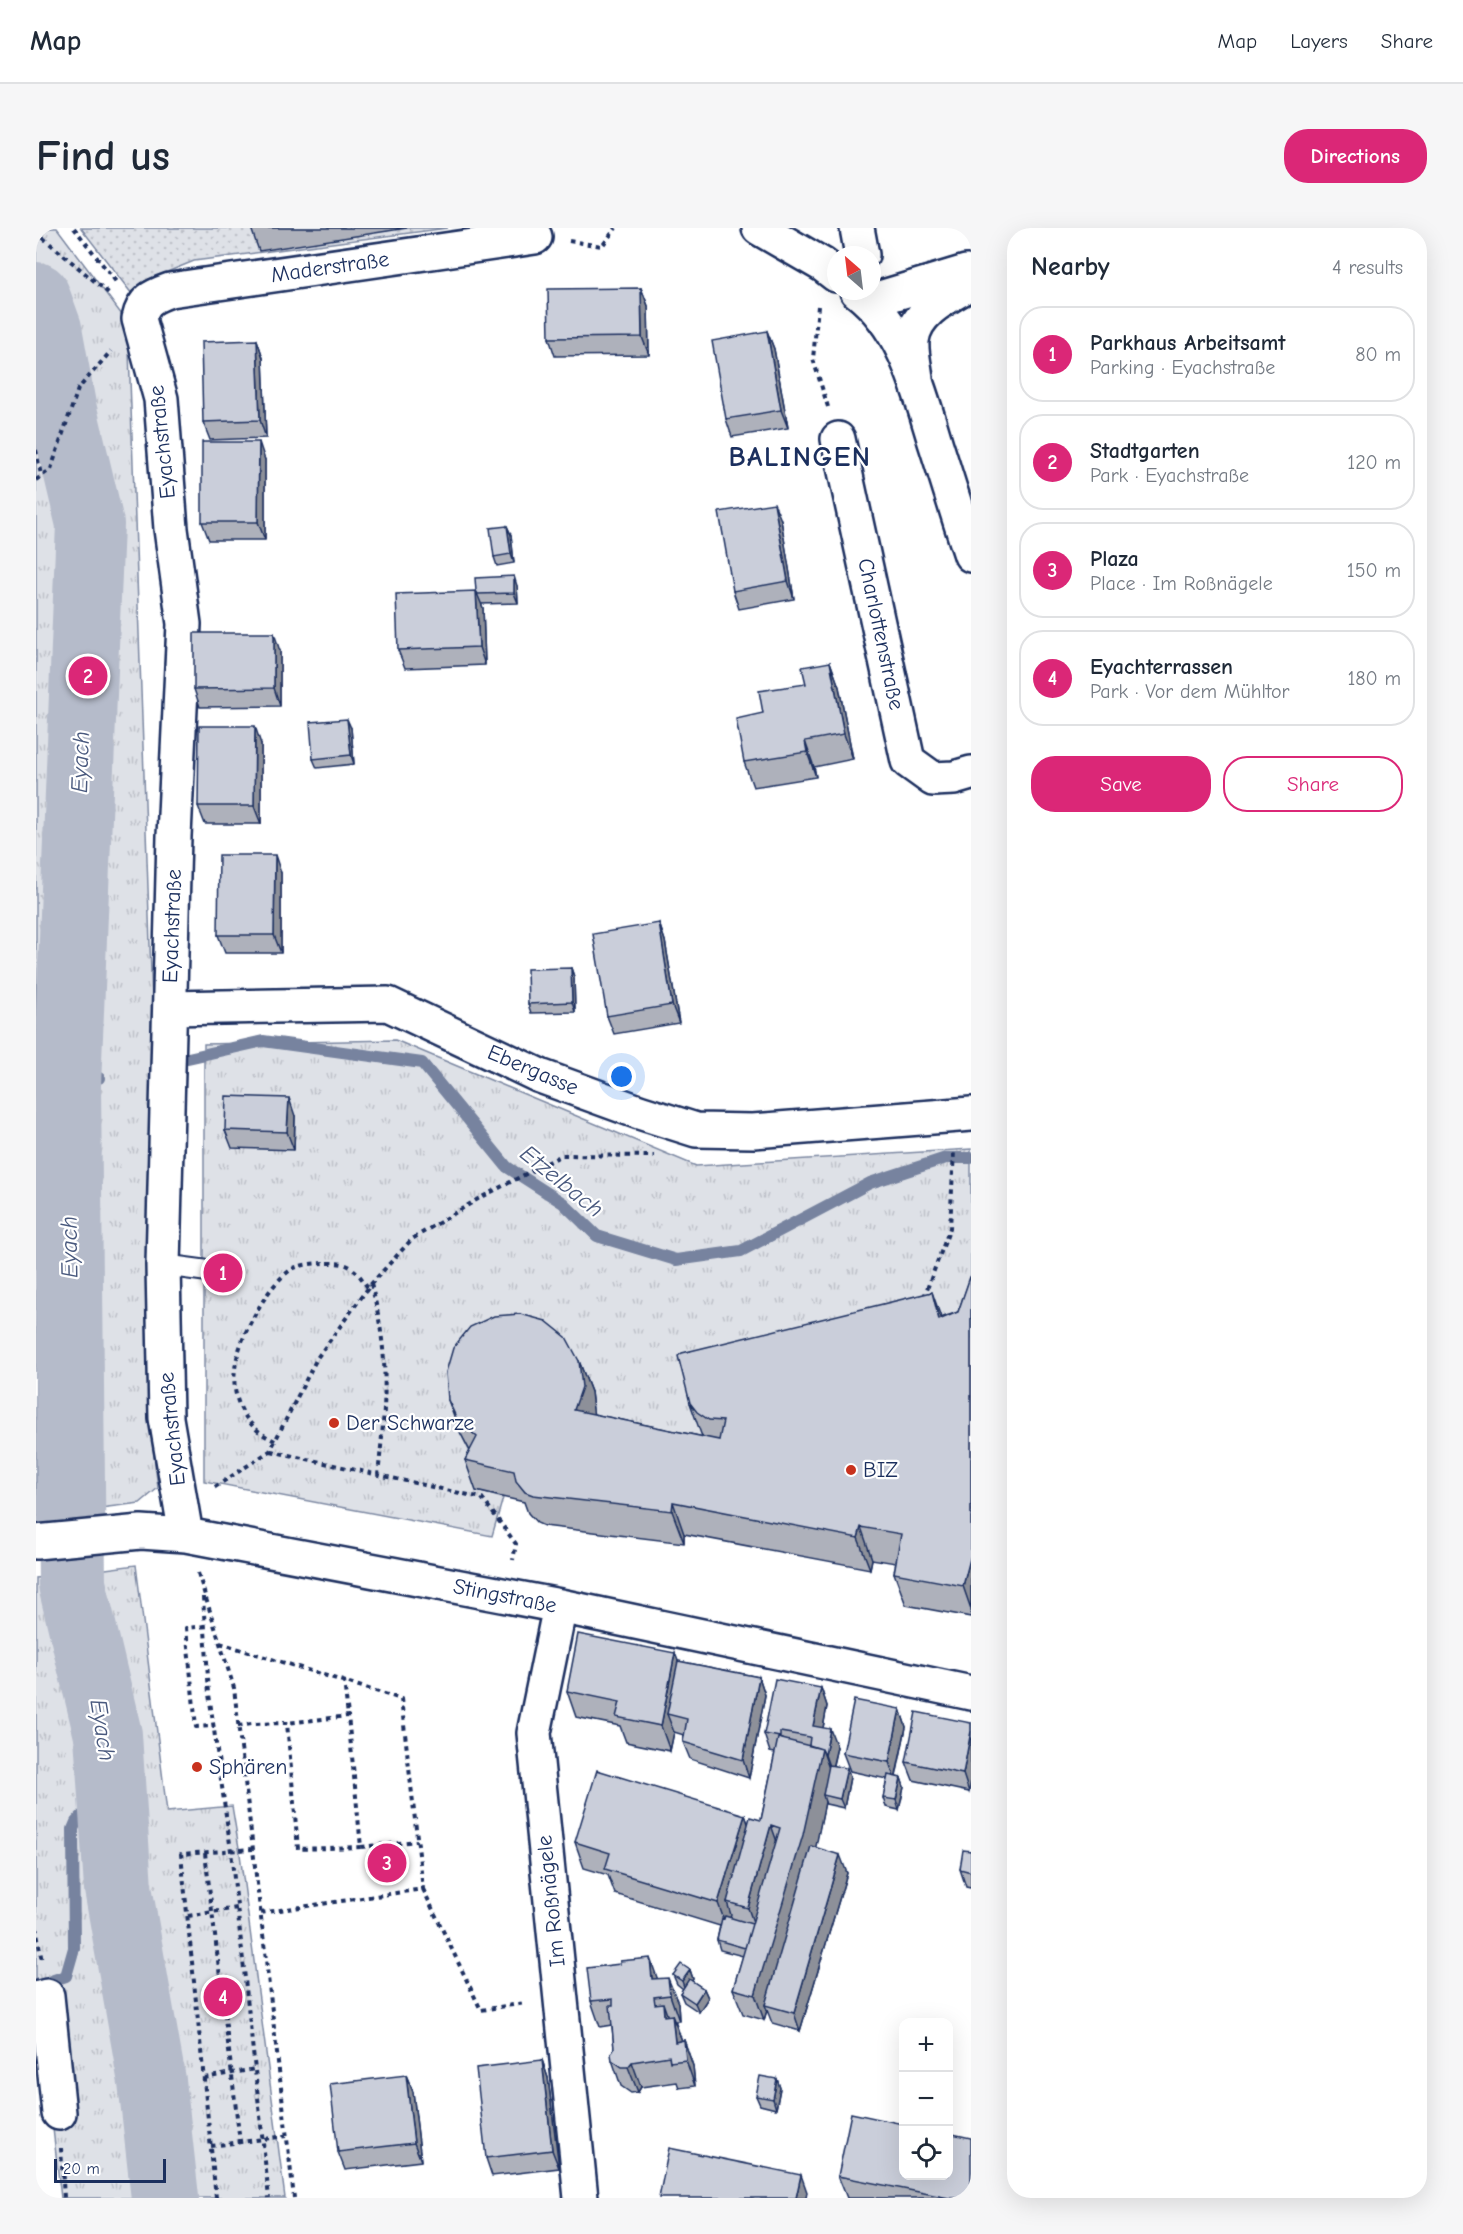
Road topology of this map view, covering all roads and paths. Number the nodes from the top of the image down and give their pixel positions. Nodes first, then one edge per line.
1 (74, 228) edge
2 (616, 228) edge
3 (759, 228) edge
4 (857, 228) edge
5 (36, 232) edge
6 (535, 237) dead end
7 (602, 246) dead end
8 (860, 246) edge
9 (97, 256) dead end
10 (827, 269) edge
11 (971, 271) edge
12 (827, 281) edge
13 (971, 283) edge
14 (881, 291) edge
15 (869, 300) edge
16 (139, 319) junction
17 (916, 381) junction
18 (78, 389) dead end
19 (838, 439) joint
20 (36, 450) edge
21 (41, 475) junction
22 (36, 480) edge
23 (971, 555) edge
24 (971, 773) edge
25 (170, 1008) junction
26 (963, 1127) edge
27 (562, 1155) dead end
28 (163, 1265) junction
29 (223, 1273) dead end
30 (369, 1286) junction
31 (923, 1300) edge
32 (275, 1441) junction
33 (270, 1451) junction
34 (378, 1475) junction
35 (183, 1522) junction
36 (36, 1542) edge
37 (203, 1590) junction
38 (505, 1596) junction
39 (560, 1606) junction
40 (205, 1626) junction
41 (219, 1643) junction
42 (345, 1680) junction
43 (971, 1693) edge
44 (348, 1716) junction
45 (287, 1723) junction
46 (214, 1726) junction
47 (238, 1726) junction
48 (417, 1841) junction
49 (362, 1847) junction
50 (252, 1849) junction
51 (231, 1851) junction
52 (205, 1853) junction
53 (423, 1889) junction
54 (237, 1908) junction
55 (212, 1912) junction
56 (260, 1913) junction
57 (188, 1916) junction
58 (561, 1998) junction
59 (36, 1999) edge
60 (255, 2069) junction
61 (232, 2073) junction
62 (204, 2078) junction
63 (59, 2113) joint
64 (286, 2136) junction
65 (263, 2139) junction
66 (240, 2142) junction
67 (211, 2146) junction
68 (64, 2198) edge
69 (216, 2198) edge
70 (269, 2198) edge
71 (294, 2198) edge
72 (581, 2198) edge

1 - 9 path
2 - 7 path
3 - 10 street
4 - 8 street
5 - 16 path
6 - 16 street, Maderstraße
11 - 14 street
12 - 19 path
13 - 17 street
15 - 17 street
16 - 25 street, Eyachstraße
17 - 23 street
18 - 21 path
19 - 24 street, Charlottenstraße
20 - 21 path
21 - 22 path
25 - 26 street, Ebergasse
25 - 28 street, Eyachstraße
26 - 31 path
27 - 30 path
28 - 29 lane
28 - 35 street, Eyachstraße
30 - 32 path
30 - 32 path
30 - 34 path
32 - 33 path
33 - 34 path
33 - 35 path
34 - 38 path
35 - 36 street, Stingstraße
35 - 37 path
35 - 38 street, Stingstraße
37 - 40 path
37 - 41 path
38 - 39 street, Stingstraße
39 - 43 street, Stingstraße
39 - 58 street, Im Roßnägele
40 - 46 path
40 - 46 path
41 - 42 path
41 - 47 path
42 - 44 path
42 - 48 path
44 - 45 path
44 - 49 path
45 - 47 path
45 - 49 path
46 - 51 path
47 - 50 path
48 - 49 path
48 - 53 path
50 - 51 path
50 - 56 path
51 - 52 path
51 - 54 path
52 - 55 path
52 - 57 path
53 - 56 path
53 - 58 path
54 - 55 path
54 - 60 path
55 - 57 path
55 - 61 path
56 - 64 path
57 - 62 path
58 - 72 street, Im Roßnägele
59 - 63 street
60 - 61 path
60 - 65 path
61 - 62 path
61 - 66 path
62 - 67 path
63 - 68 path
64 - 65 path
64 - 71 path
65 - 66 path
65 - 70 path
66 - 67 path
67 - 69 path

